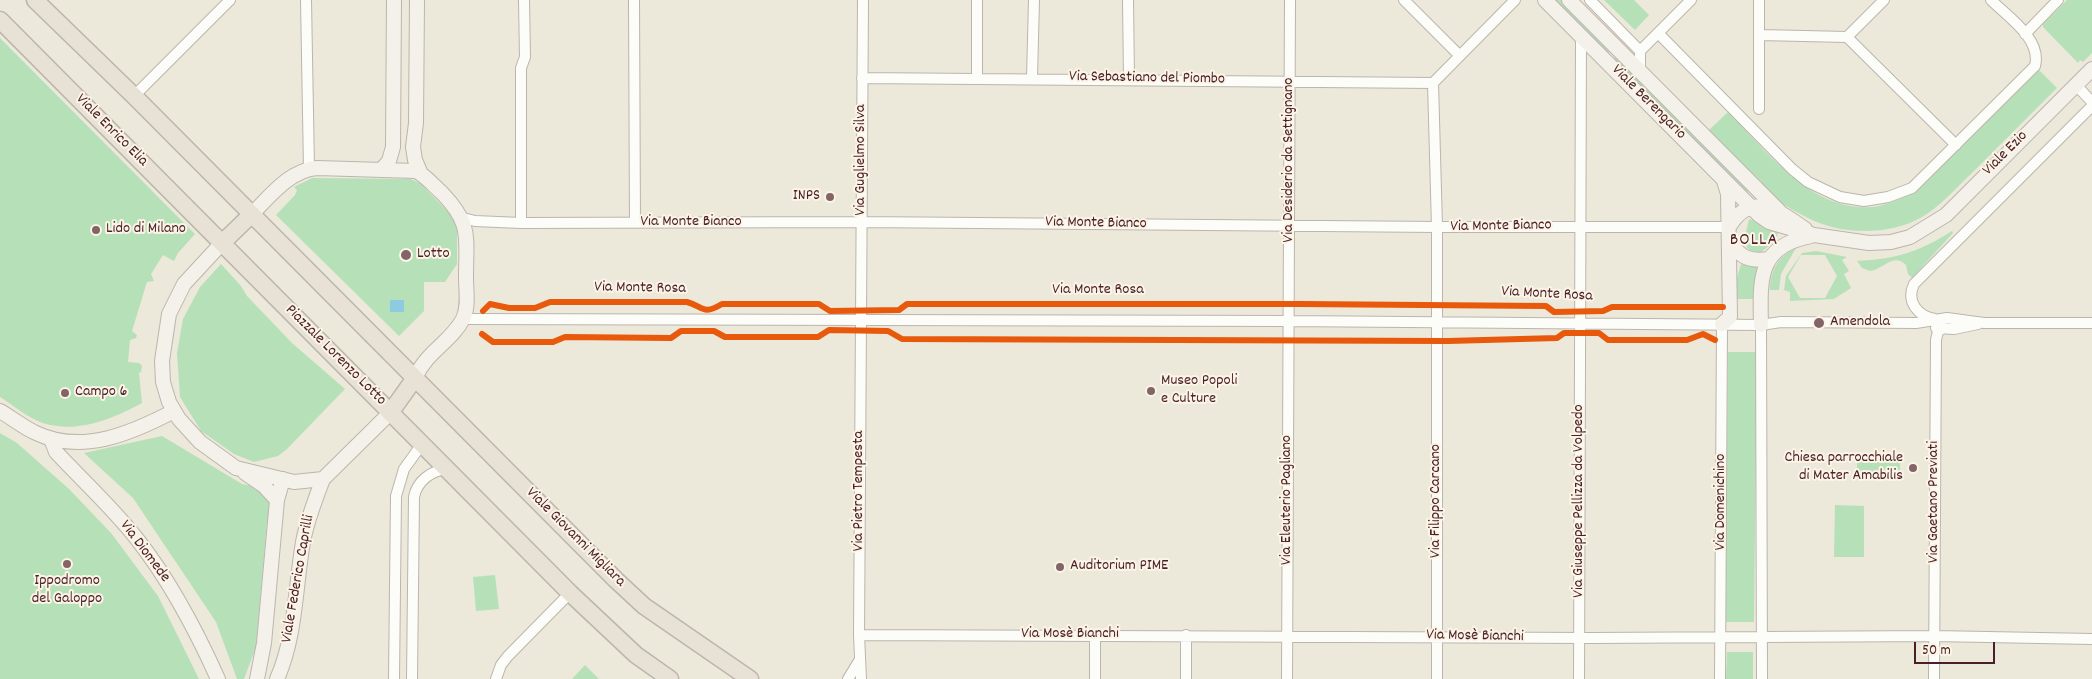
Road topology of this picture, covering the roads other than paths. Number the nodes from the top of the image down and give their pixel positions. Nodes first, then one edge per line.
1 (35, 0) edge
2 (230, 0) edge
3 (306, 0) edge
4 (394, 0) edge
5 (417, 0) edge
6 (524, 0) edge
7 (634, 0) edge
8 (863, 0) edge
9 (977, 0) edge
10 (1034, 0) edge
11 (1128, 0) edge
12 (1290, 0) edge
13 (1404, 0) edge
14 (1514, 0) edge
15 (1545, 0) edge
16 (1569, 0) edge
17 (1590, 0) edge
18 (1691, 0) edge
19 (1759, 0) edge
20 (1884, 0) edge
21 (1991, 0) edge
22 (2058, 0) edge
23 (0, 20) edge
24 (1658, 33) junction
25 (2025, 34) junction
26 (1760, 35) junction
27 (1581, 36) junction
28 (1847, 37) junction
29 (1640, 51) junction
30 (1459, 55) junction
31 (2092, 69) edge
32 (1640, 70) junction
33 (862, 78) junction
34 (977, 78) junction
35 (1032, 78) junction
36 (1129, 80) junction
37 (1291, 81) junction
38 (1433, 83) junction
39 (2076, 85) junction
40 (134, 96) junction
41 (2092, 104) edge
42 (1759, 109) dead end
43 (1956, 146) junction
44 (309, 169) junction
45 (382, 169) junction
46 (421, 174) junction
47 (1721, 176) junction
48 (1751, 207) junction
49 (252, 214) junction
50 (463, 218) junction
51 (1786, 219) junction
52 (862, 222) junction
53 (521, 223) junction
54 (635, 223) junction
55 (1290, 226) junction
56 (1581, 226) junction
57 (1437, 228) junction
58 (1729, 234) junction
59 (1814, 235) junction
60 (222, 243) junction
61 (1782, 246) junction
62 (1769, 259) junction
63 (463, 319) junction
64 (1936, 319) junction
65 (861, 320) junction
66 (1289, 321) junction
67 (1916, 323) junction
68 (1984, 323) junction
69 (2092, 323) edge
70 (1437, 324) junction
71 (1580, 324) junction
72 (1722, 324) junction
73 (1761, 325) junction
74 (1942, 329) junction
75 (415, 378) junction
76 (0, 410) edge
77 (174, 411) junction
78 (390, 412) junction
79 (51, 439) junction
80 (422, 444) junction
81 (236, 468) junction
82 (446, 469) junction
83 (324, 479) junction
84 (283, 480) junction
85 (277, 500) junction
86 (570, 593) junction
87 (859, 635) junction
88 (1095, 636) junction
89 (1186, 636) junction
90 (1437, 636) junction
91 (1934, 636) junction
92 (1287, 637) junction
93 (1721, 637) junction
94 (1762, 637) junction
95 (1579, 638) junction
96 (2092, 639) edge
97 (859, 661) junction
98 (256, 678) edge
99 (218, 679) edge
100 (277, 679) edge
101 (394, 679) edge
102 (412, 679) edge
103 (496, 679) edge
104 (670, 679) edge
105 (750, 679) edge
106 (848, 679) edge
107 (861, 679) edge
108 (1096, 679) edge
109 (1186, 679) edge
110 (1287, 679) edge
111 (1437, 679) edge
112 (1579, 679) edge
113 (1720, 679) edge
114 (1762, 679) edge
115 (1934, 679) edge

1 - 40 main road
2 - 40 street
3 - 44 street
4 - 45 street
5 - 46 street
6 - 53 street
7 - 54 street
8 - 33 street, Via Guglielmo Silva
9 - 34 street
10 - 35 street
11 - 36 street
12 - 37 street, Via Desiderio da Settignano
13 - 30 street
14 - 30 street
15 - 27 street, Viale Berengario
16 - 32 street, Viale Berengario
17 - 29 street, Viale Berengario
18 - 24 street
19 - 26 street
20 - 28 street
21 - 25 street
22 - 25 street
23 - 60 main road, Viale Enrico Elia
24 - 29 street
24 - 43 street
25 - 43 street
26 - 28 street
26 - 42 street
27 - 47 street, Viale Berengario
27 - 56 street, Via Giuseppe Pellizza da Volpedo
28 - 43 street
29 - 32 street, Viale Berengario
30 - 38 street
31 - 39 street
32 - 51 street, Viale Berengario
33 - 34 street, Via Sebastiano del Piombo
33 - 52 street, Via Guglielmo Silva
34 - 35 street, Via Sebastiano del Piombo
35 - 36 street, Via Sebastiano del Piombo
36 - 37 street, Via Sebastiano del Piombo
37 - 38 street, Via Sebastiano del Piombo
37 - 55 street, Via Desiderio da Settignano
38 - 57 street, Via Filippo Carcano
39 - 41 street, Viale Ezio
39 - 59 street, Viale Ezio
40 - 49 main road
41 - 64 street, Viale Ezio
44 - 45 street
44 - 49 street
45 - 46 street
46 - 50 street
47 - 48 street, Viale Berengario
47 - 58 street
48 - 51 street
48 - 58 street
49 - 60 main road
49 - 75 main road
50 - 53 street, Via Monte Bianco
50 - 63 street
51 - 59 street
51 - 61 street
52 - 54 street, Via Monte Bianco
52 - 55 street, Via Monte Bianco
52 - 65 street, Via Guglielmo Silva
53 - 54 street, Via Monte Bianco
55 - 57 street, Via Monte Bianco
55 - 66 street, Via Desiderio da Settignano
56 - 57 street, Via Monte Bianco
56 - 58 street, Via Monte Bianco
56 - 71 street, Via Giuseppe Pellizza da Volpedo
57 - 70 street, Via Filippo Carcano
58 - 62 street
58 - 72 street
59 - 61 street
60 - 77 street
60 - 78 main road, Piazzale Lorenzo Lotto
61 - 62 street
62 - 73 street
63 - 65 street, Via Monte Rosa
63 - 75 street
64 - 67 street
64 - 68 street
65 - 66 street, Via Monte Rosa
65 - 87 street, Via Pietro Tempesta
66 - 70 street, Via Monte Rosa
66 - 92 street, Via Eleuterio Pagliano
67 - 73 street, Via Monte Rosa
67 - 74 street
68 - 69 street
68 - 74 street
70 - 71 street, Via Monte Rosa
70 - 90 street, Via Filippo Carcano
71 - 72 street, Via Monte Rosa
71 - 95 street, Via Giuseppe Pellizza da Volpedo
72 - 73 street, Via Monte Rosa
72 - 93 street, Via Domenichino
73 - 94 street
74 - 91 street, Via Gaetano Previati
75 - 78 main road
75 - 105 main road, Viale Giovanni Migliara
76 - 79 street
77 - 79 street
77 - 81 street
78 - 80 main road
78 - 83 street, Piazzale Lorenzo Lotto
79 - 99 street, Via Diomede
80 - 82 main road
80 - 101 street
81 - 84 street
81 - 85 street
82 - 86 main road
82 - 102 street
83 - 84 street
83 - 100 street, Viale Federico Caprilli
84 - 85 street, Viale Federico Caprilli
85 - 98 street, Viale Federico Caprilli
86 - 103 street
86 - 104 main road
87 - 88 street, Via Mosè Bianchi
87 - 97 street, Via Pietro Tempesta
88 - 89 street, Via Mosè Bianchi
88 - 108 street
89 - 92 street, Via Mosè Bianchi
89 - 109 street
90 - 92 street, Via Mosè Bianchi
90 - 95 street, Via Mosè Bianchi
90 - 111 street, Via Filippo Carcano
91 - 94 street, Via Mosè Bianchi
91 - 96 street, Via Mosè Bianchi
91 - 115 street, Via Gaetano Previati
92 - 110 street, Via Eleuterio Pagliano
93 - 94 street, Via Mosè Bianchi
93 - 95 street, Via Mosè Bianchi
93 - 113 street, Via Domenichino
94 - 114 street
95 - 112 street, Via Giuseppe Pellizza da Volpedo
97 - 106 street
97 - 107 street, Via Pietro Tempesta

